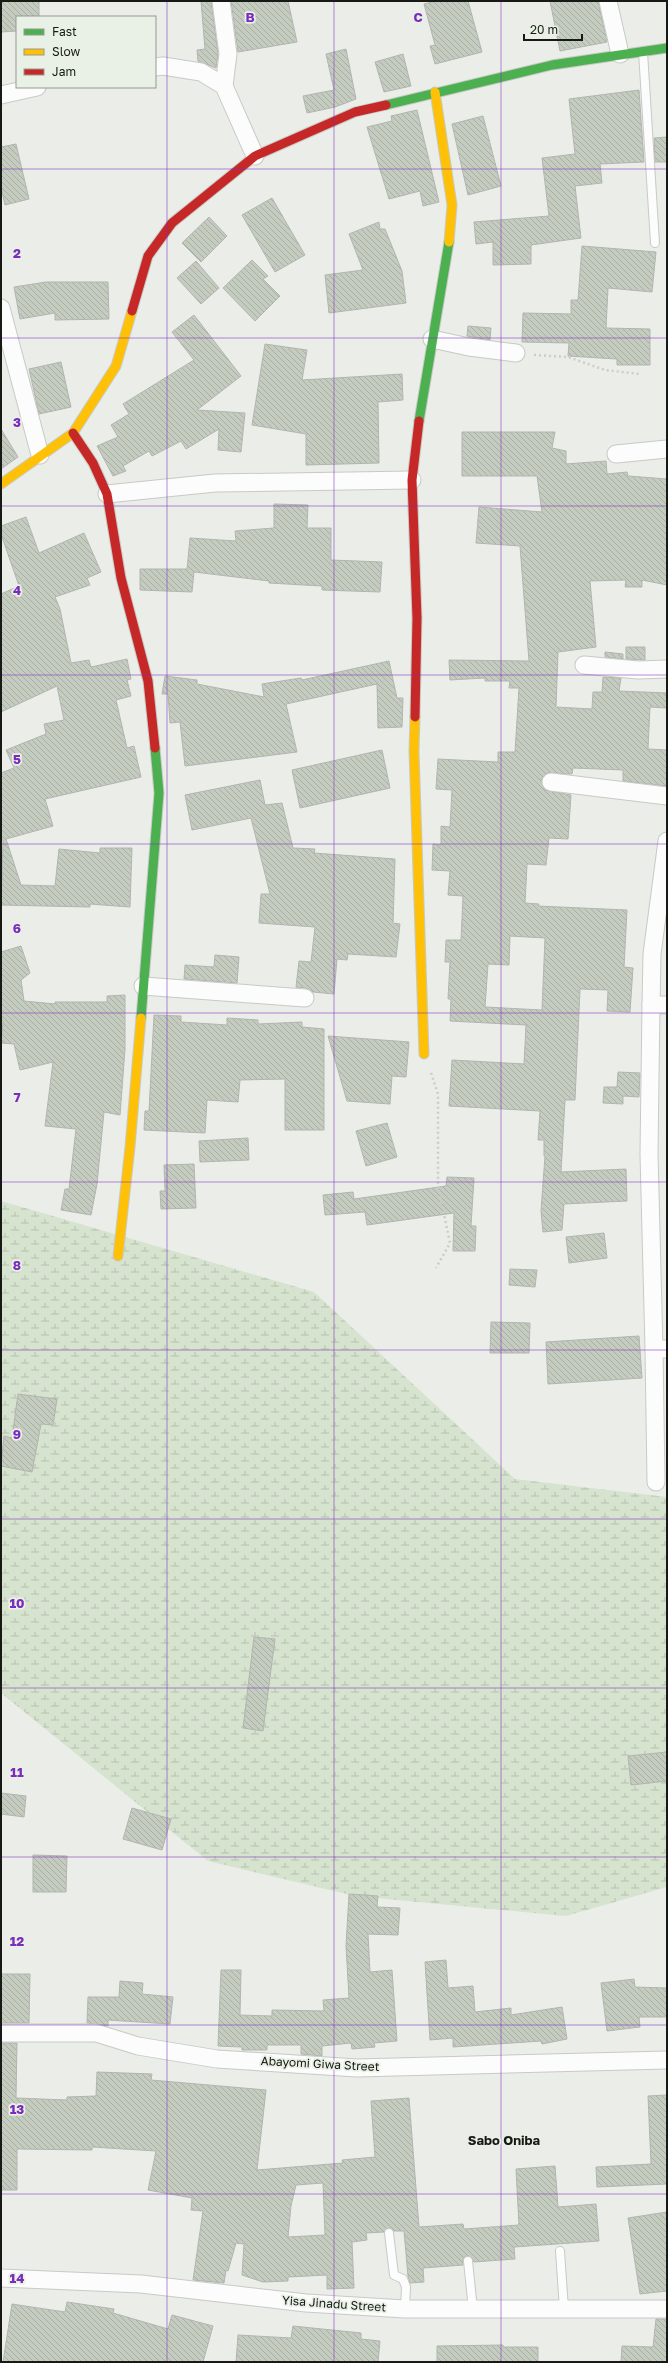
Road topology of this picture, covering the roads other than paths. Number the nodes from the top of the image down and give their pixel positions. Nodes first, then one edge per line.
1 (221, 1) edge
2 (608, 1) edge
3 (667, 48) edge
4 (643, 51) junction
5 (620, 54) junction
6 (156, 67) edge
7 (224, 86) junction
8 (32, 88) edge
9 (435, 92) junction
10 (1, 95) edge
11 (255, 156) junction
12 (655, 243) dead end
13 (1, 308) edge
14 (432, 339) junction
15 (516, 353) road end
16 (73, 433) junction
17 (667, 448) edge
18 (40, 454) junction
19 (616, 454) dead end
20 (412, 480) junction
21 (1, 484) edge
22 (107, 494) junction
23 (584, 665) dead end
24 (667, 669) edge
25 (551, 782) dead end
26 (667, 796) edge
27 (667, 841) edge
28 (143, 986) junction
29 (305, 998) dead end
30 (659, 1005) edge
31 (424, 1054) road end
32 (118, 1256) dead end
33 (660, 1349) edge
34 (656, 1482) dead end
35 (1, 2033) edge
36 (667, 2060) edge
37 (389, 2233) dead end
38 (560, 2251) dead end
39 (468, 2261) dead end
40 (1, 2278) edge
41 (405, 2309) junction
42 (667, 2309) edge
43 (473, 2310) junction
44 (564, 2310) junction

1 - 7 street
2 - 5 street
3 - 4 street
4 - 5 street
4 - 12 lane
5 - 9 street
6 - 7 street
7 - 11 street
8 - 10 street
9 - 11 street
9 - 14 street
11 - 16 street
13 - 18 street
14 - 15 street
14 - 20 street
16 - 18 street
16 - 22 street
17 - 19 street
18 - 21 street
20 - 22 street
20 - 31 street
22 - 28 street
23 - 24 street
25 - 26 street
27 - 30 street
28 - 29 street
28 - 32 street
30 - 33 street
33 - 34 street
35 - 36 street, Abayomi Giwa Street
37 - 41 lane
38 - 44 lane
39 - 43 lane
40 - 41 street, Yisa Jinadu Street
41 - 43 street, Yisa Jinadu Street
42 - 44 street, Yisa Jinadu Street
43 - 44 street, Yisa Jinadu Street

